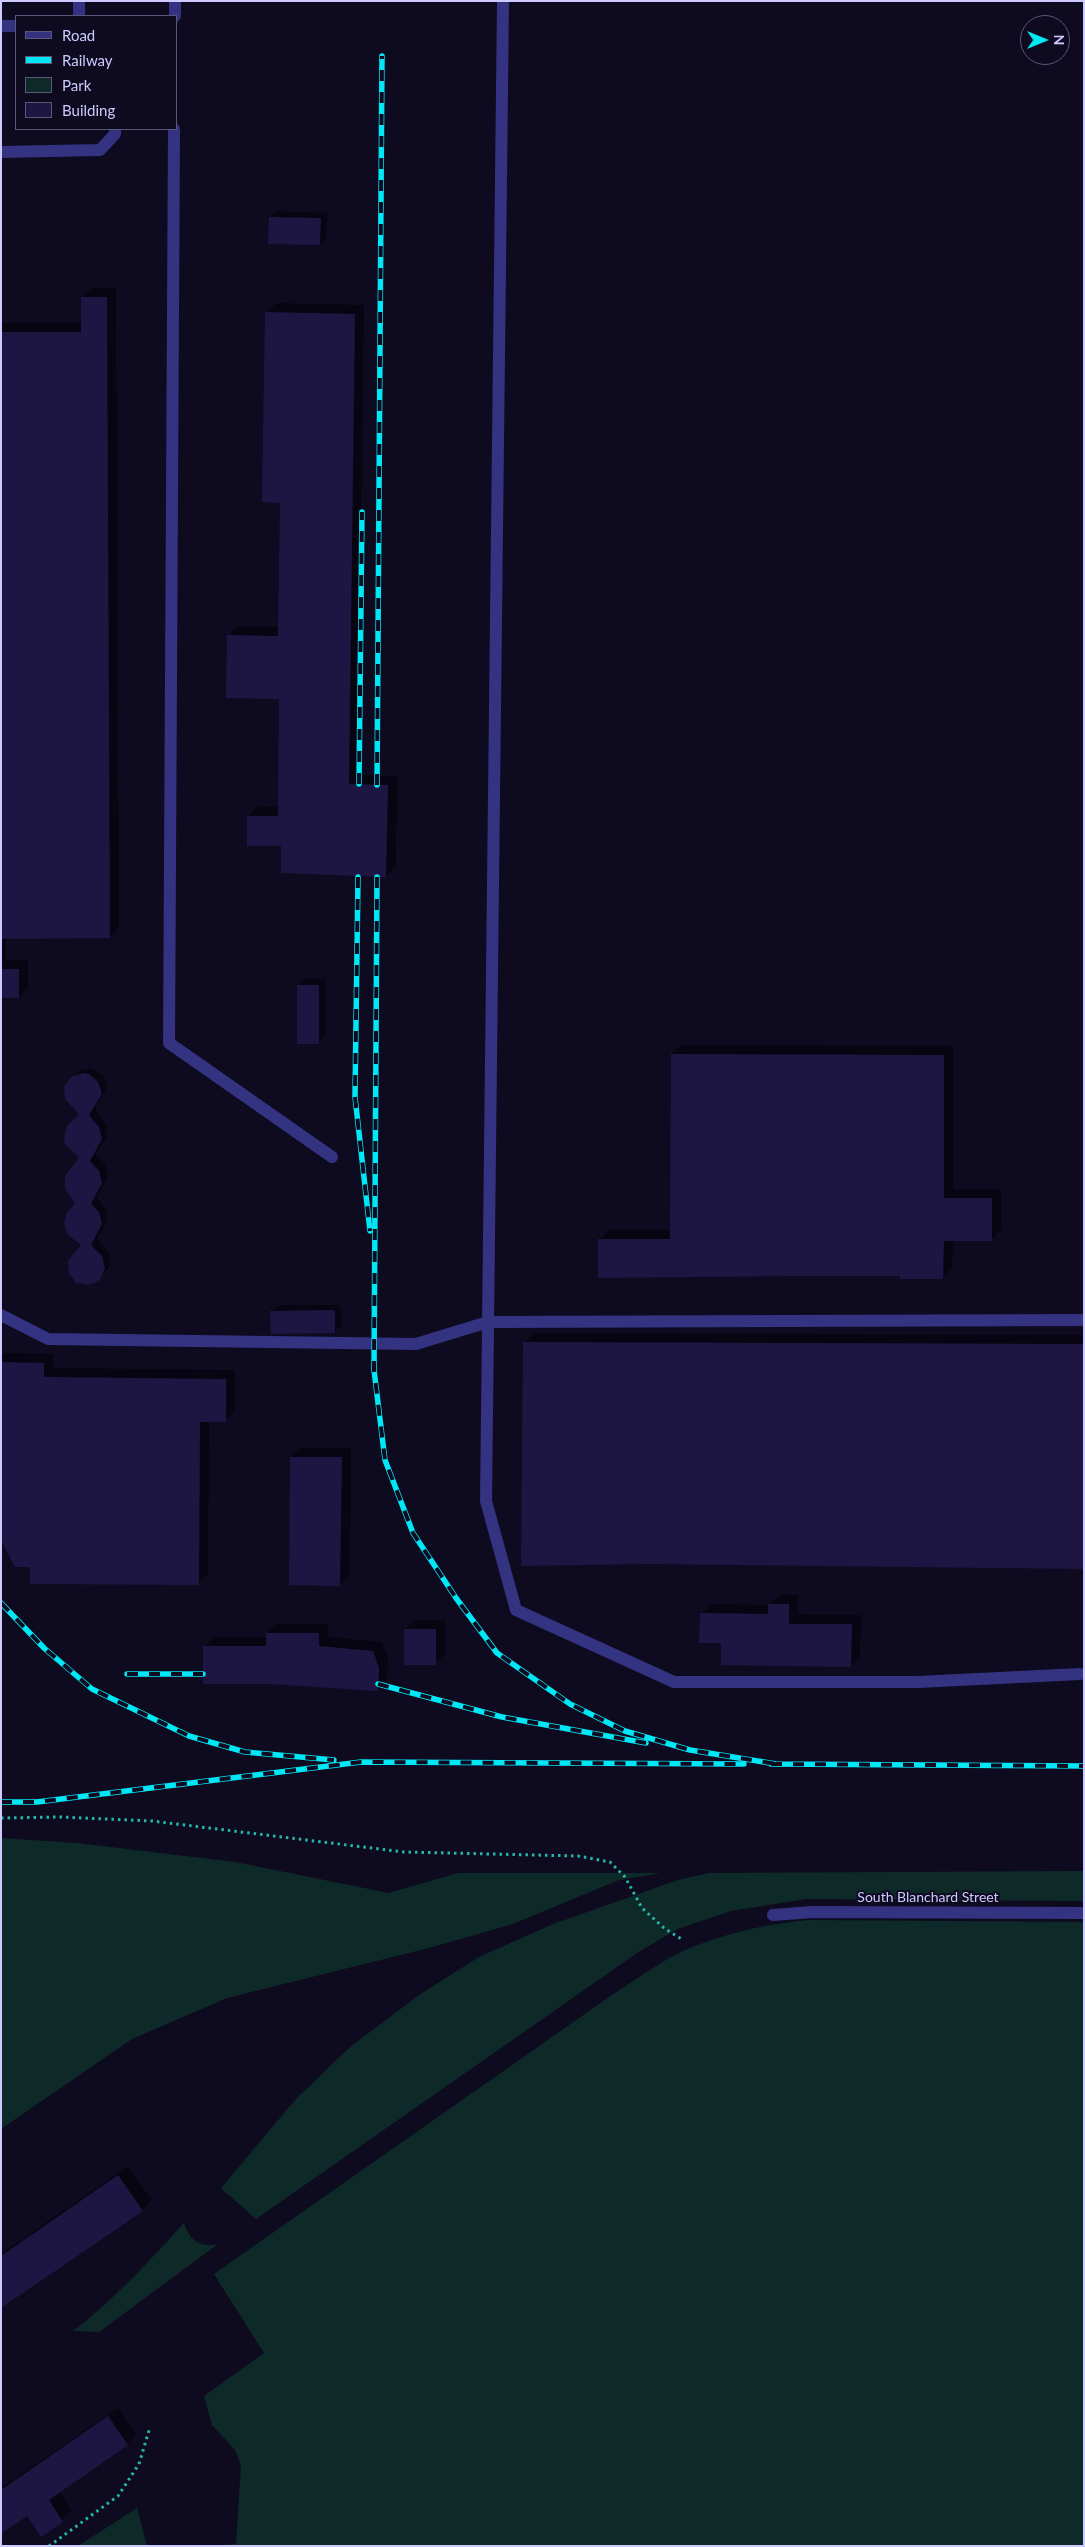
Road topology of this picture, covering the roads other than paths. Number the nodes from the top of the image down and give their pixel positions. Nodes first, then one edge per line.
1 (79, 1) edge
2 (175, 1) edge
3 (503, 1) edge
4 (79, 15) edge
5 (174, 15) edge
6 (1, 26) edge
7 (15, 26) edge
8 (115, 130) edge
9 (174, 130) edge
10 (1, 152) edge
11 (332, 1157) dead end
12 (1, 1315) edge
13 (1084, 1320) edge
14 (488, 1322) junction
15 (1080, 1674) dead end
16 (1084, 1913) edge
17 (773, 1915) dead end

1 - 4 street
2 - 5 street
3 - 14 street
6 - 7 street
8 - 10 street
9 - 11 street
12 - 14 street
13 - 14 street
14 - 15 street
16 - 17 street, South Blanchard Street

